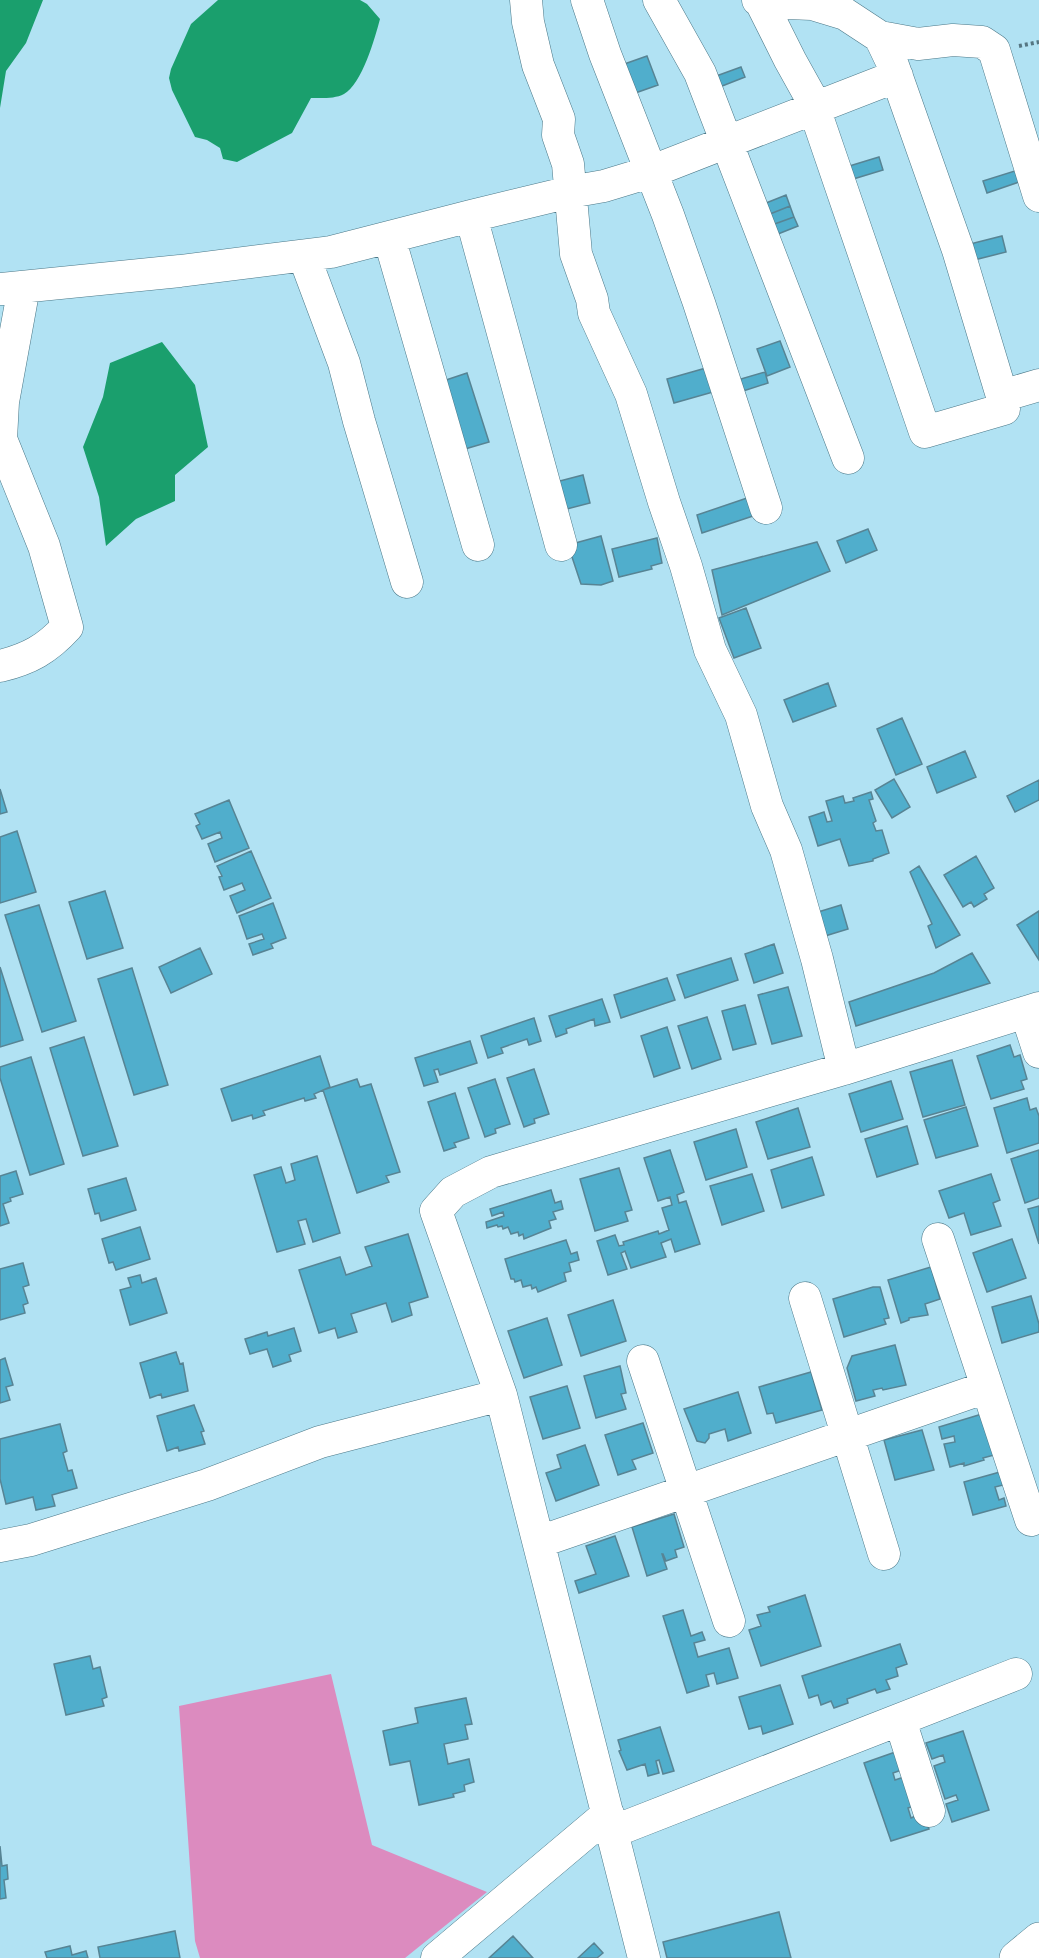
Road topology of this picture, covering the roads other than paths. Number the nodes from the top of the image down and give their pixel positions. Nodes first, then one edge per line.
1 (526, 0) edge
2 (587, 0) edge
3 (659, 0) edge
4 (760, 1) edge
5 (880, 36) junction
6 (897, 76) junction
7 (814, 110) junction
8 (726, 144) junction
9 (650, 172) junction
10 (570, 192) junction
11 (1039, 196) edge
12 (471, 216) junction
13 (389, 237) junction
14 (304, 256) junction
15 (12, 288) edge
16 (1039, 385) edge
17 (1002, 396) junction
18 (848, 458) dead end
19 (766, 508) dead end
20 (478, 545) dead end
21 (561, 545) dead end
22 (407, 582) dead end
23 (0, 666) edge
24 (1032, 1010) edge
25 (1039, 1052) edge
26 (844, 1069) junction
27 (938, 1239) dead end
28 (805, 1298) dead end
29 (643, 1361) dead end
30 (987, 1387) junction
31 (501, 1395) junction
32 (847, 1435) junction
33 (686, 1491) junction
34 (1031, 1520) dead end
35 (539, 1542) junction
36 (0, 1546) edge
37 (884, 1554) dead end
38 (729, 1621) dead end
39 (1016, 1674) dead end
40 (900, 1720) junction
41 (929, 1811) dead end
42 (610, 1823) junction
43 (1039, 1939) edge
44 (437, 1958) edge
45 (644, 1958) edge
46 (1016, 1958) edge

1 - 10 street
2 - 9 street
3 - 8 street
4 - 5 street
4 - 7 street
5 - 6 street
5 - 11 street
6 - 7 street
6 - 17 street
7 - 8 street
7 - 17 street
8 - 9 street
8 - 18 street
9 - 10 street
9 - 19 street
10 - 12 street
10 - 26 street
12 - 13 street
12 - 21 street
13 - 14 street
13 - 20 street
14 - 15 street
14 - 22 street
15 - 23 street
16 - 17 street
24 - 25 street
24 - 26 street
26 - 31 street
27 - 30 street
28 - 32 street
29 - 33 street
30 - 32 street
30 - 34 street
31 - 35 street
31 - 36 street
32 - 33 street
32 - 37 street
33 - 35 street
33 - 38 street
35 - 42 street
39 - 40 street
40 - 41 street
40 - 42 street
42 - 44 street
42 - 45 street
43 - 46 main road

